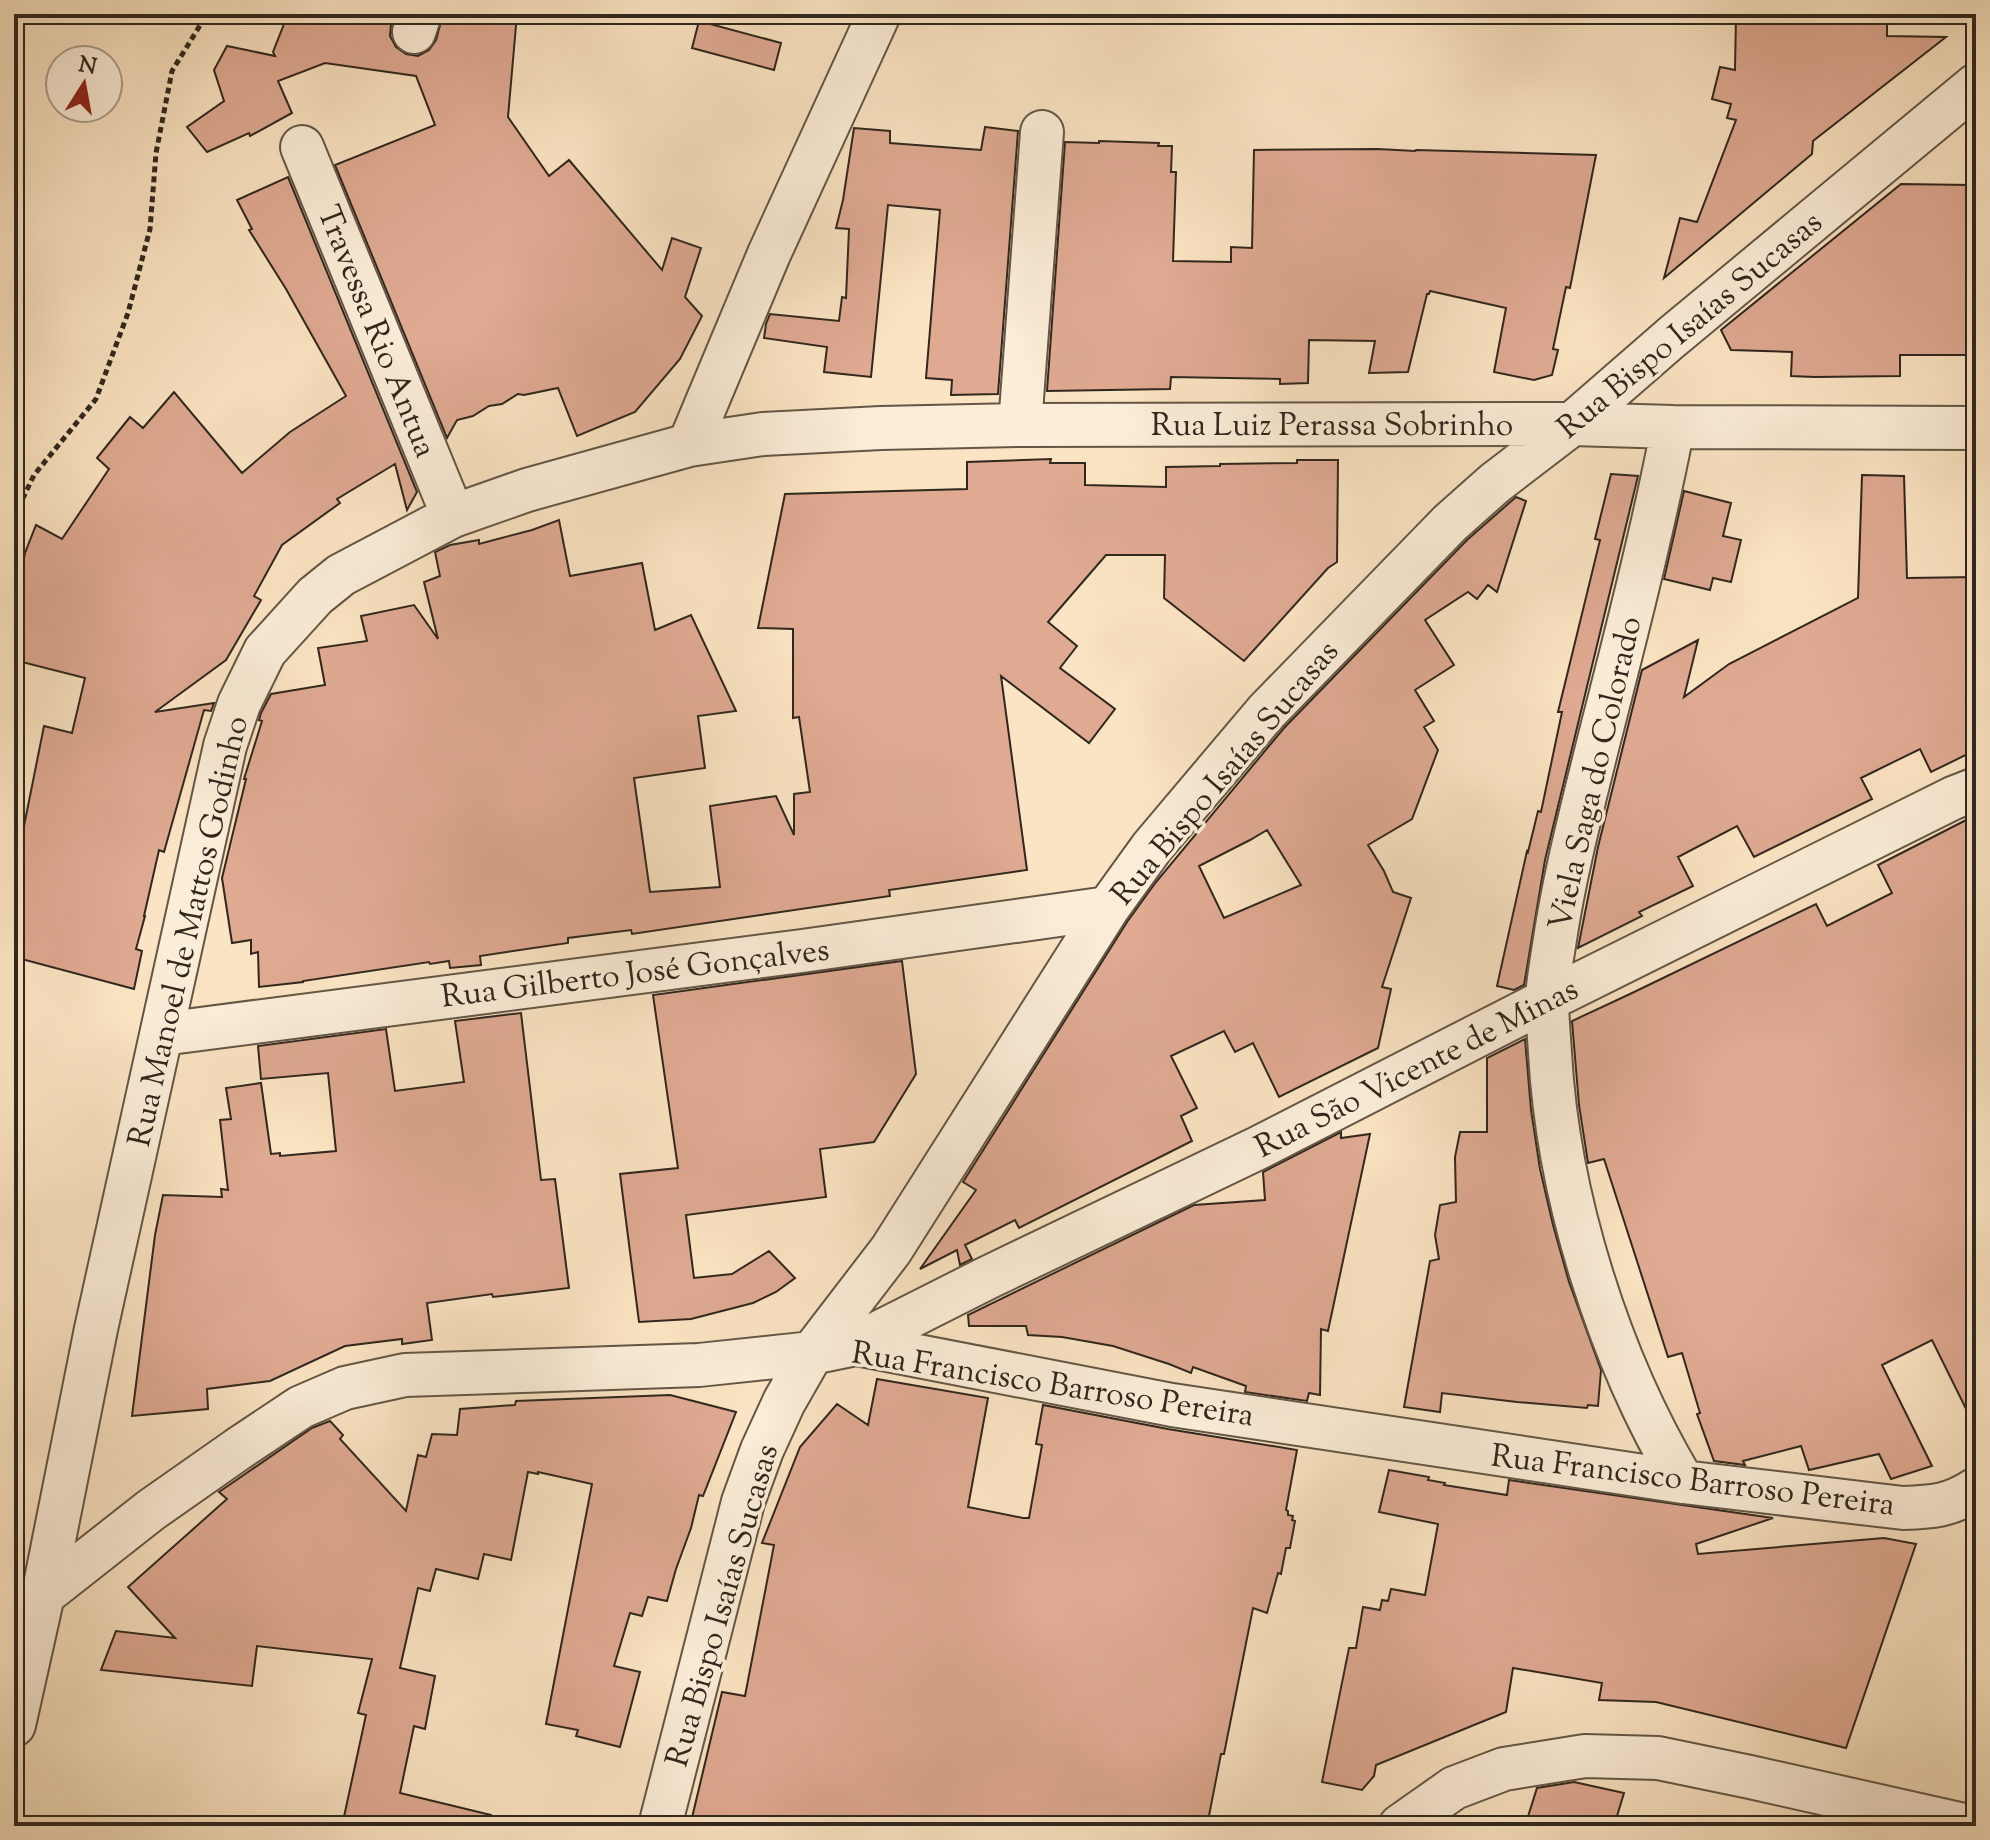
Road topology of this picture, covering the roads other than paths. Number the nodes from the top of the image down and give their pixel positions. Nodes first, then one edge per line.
1 (877, 15) edge
2 (1976, 85) edge
3 (1042, 132) dead end
4 (302, 147) dead end
5 (1572, 424) junction
6 (1020, 425) junction
7 (1673, 427) junction
8 (1976, 428) edge
9 (689, 445) junction
10 (453, 516) junction
11 (1976, 789) edge
12 (1108, 908) junction
13 (1547, 1000) junction
14 (162, 1034) junction
15 (856, 1344) junction
16 (812, 1353) junction
17 (1683, 1482) junction
18 (1976, 1489) edge
19 (43, 1595) junction
20 (14, 1725) edge
21 (660, 1826) edge
22 (1400, 1826) edge
23 (1968, 1826) edge

1 - 9 street
2 - 5 street, Rua Bispo Isaías Sucasas
3 - 6 street
4 - 10 street, Travessa Rio Antua
5 - 6 street, Rua Luiz Perassa Sobrinho
5 - 7 street, Rua Luiz Perassa Sobrinho
5 - 12 street, Rua Bispo Isaías Sucasas
6 - 9 street, Rua Luiz Perassa Sobrinho
7 - 8 street, Rua Luiz Perassa Sobrinho
7 - 13 street, Viela Saga do Colorado
9 - 10 street, Rua Manoel de Mattos Godinho
10 - 14 street, Rua Manoel de Mattos Godinho
11 - 13 street, Rua São Vicente de Minas
12 - 14 street, Rua Gilberto José Gonçalves
12 - 16 street, Rua Bispo Isaías Sucasas
13 - 15 street, Rua São Vicente de Minas
13 - 17 street, Viela Saga do Colorado
14 - 19 street, Rua Manoel de Mattos Godinho
15 - 16 street, Rua Francisco Barroso Pereira
15 - 17 street, Rua Francisco Barroso Pereira
16 - 19 street, Rua Francisco Barroso Pereira
16 - 21 street, Rua Bispo Isaías Sucasas
17 - 18 street, Rua Francisco Barroso Pereira
19 - 20 street, Rua Manoel de Mattos Godinho
22 - 23 street

